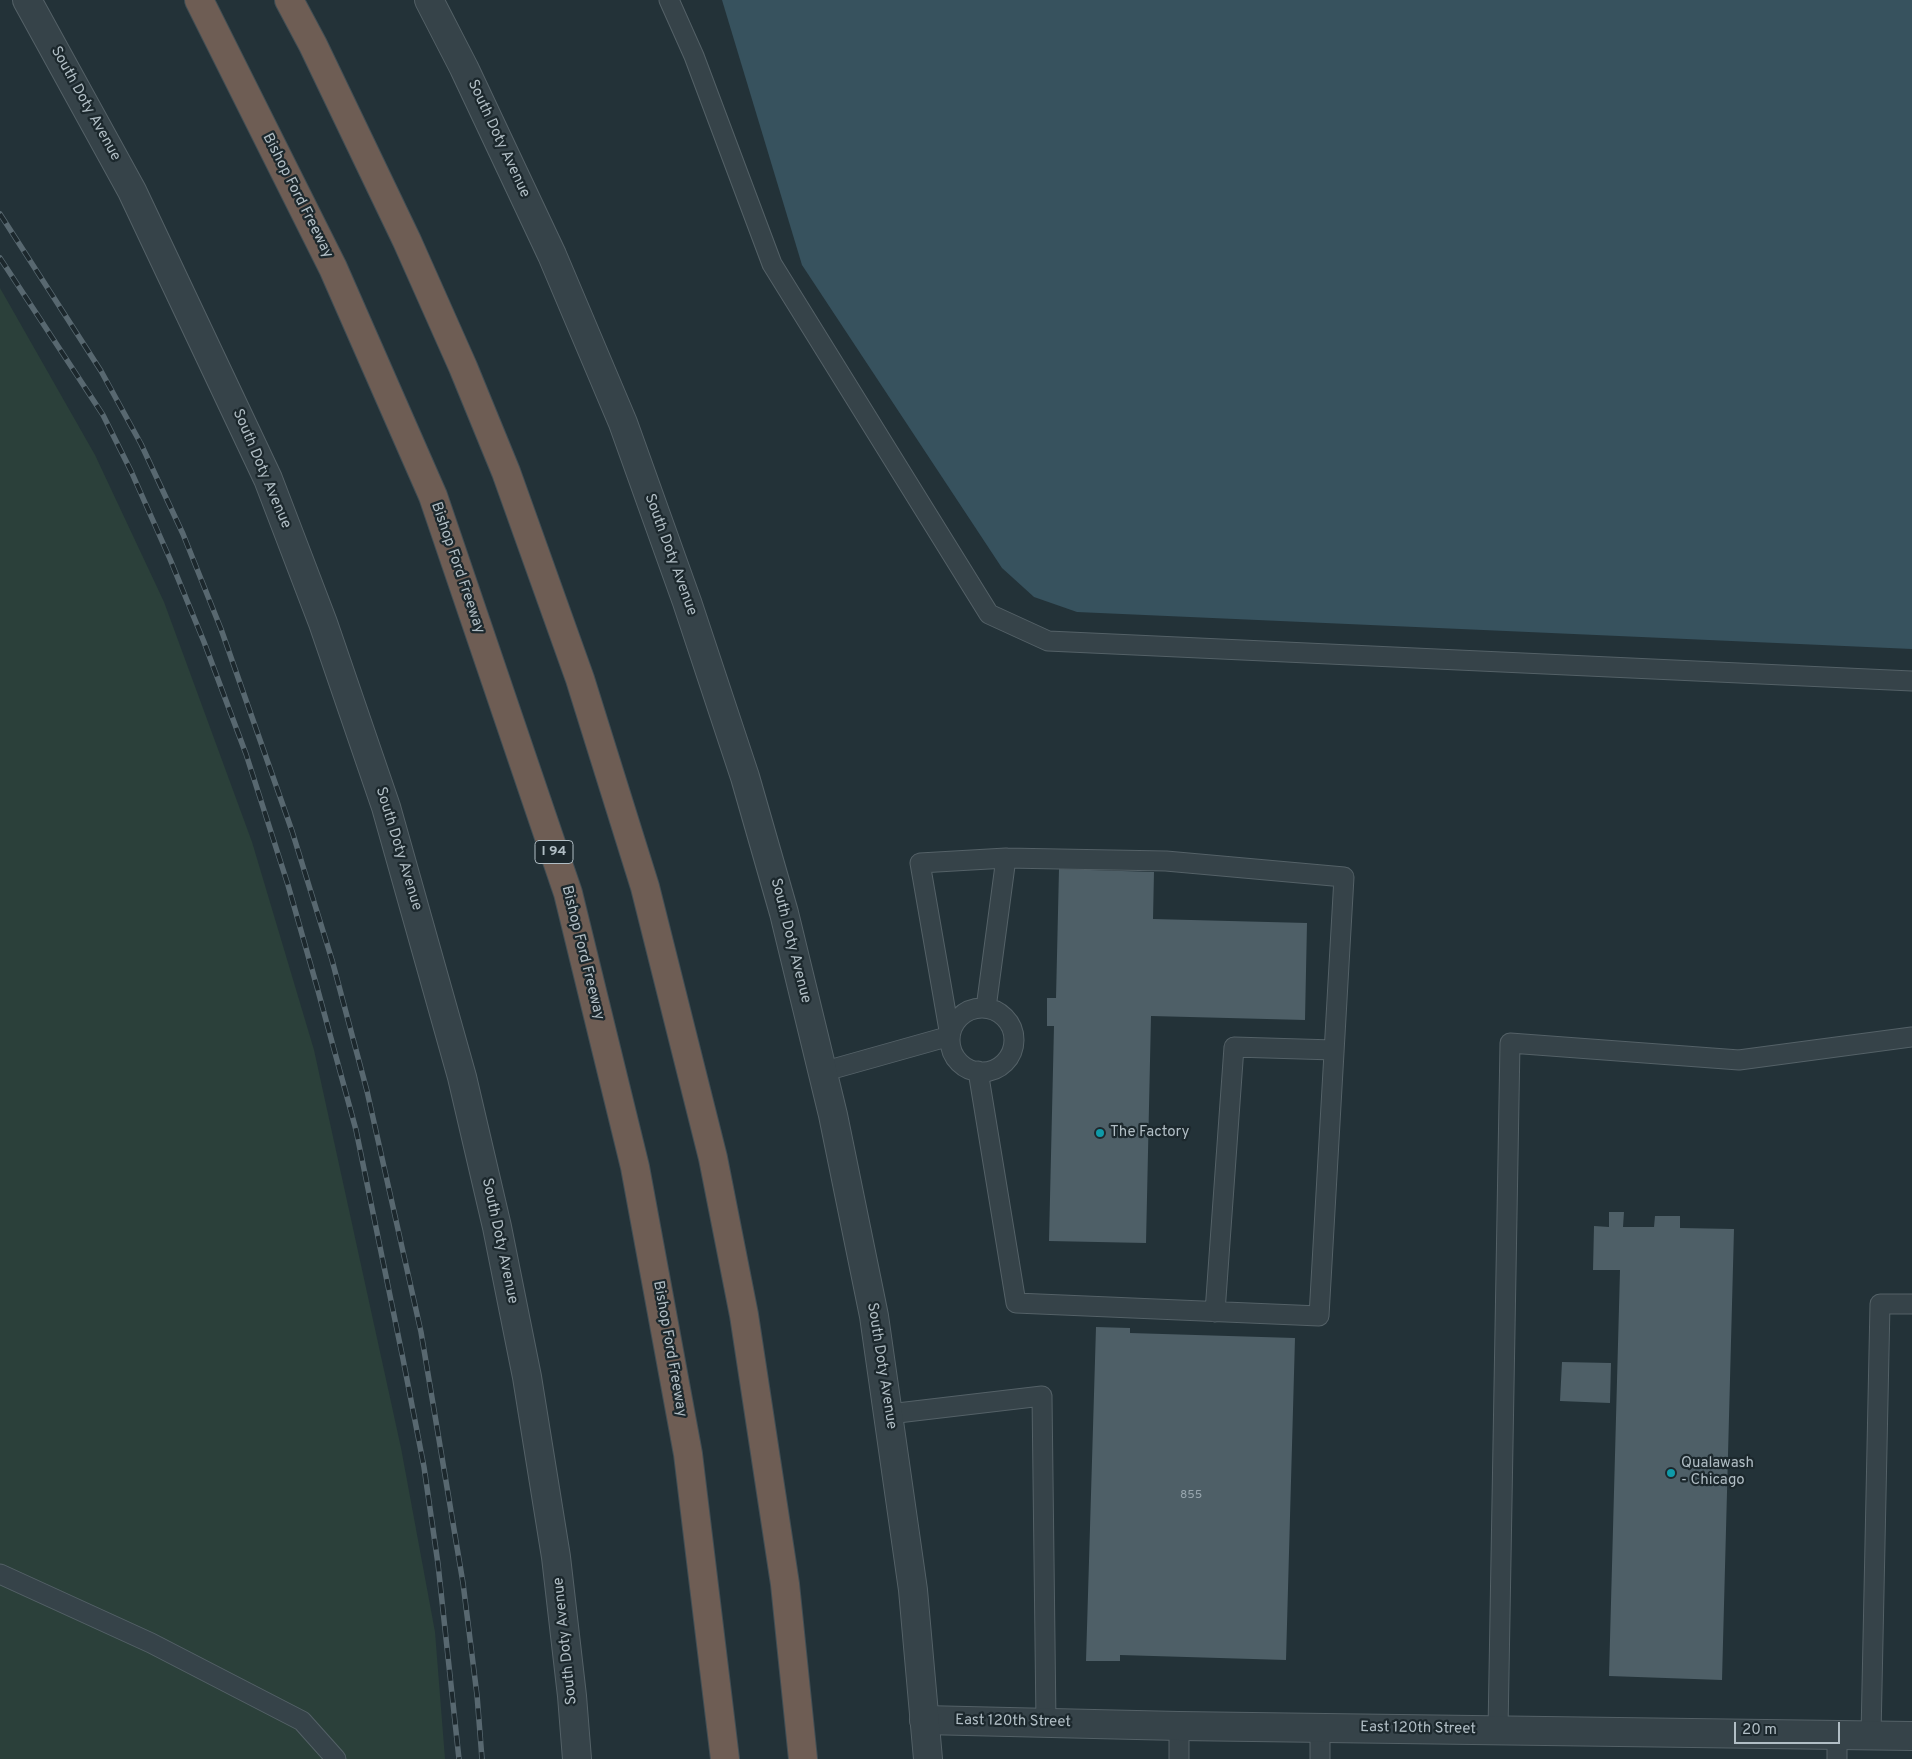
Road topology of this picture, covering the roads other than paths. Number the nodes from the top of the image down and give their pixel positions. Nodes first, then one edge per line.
1 (27, 0) edge
2 (199, 0) edge
3 (289, 0) edge
4 (429, 0) edge
5 (669, 0) edge
6 (1912, 681) edge
7 (1006, 858) junction
8 (986, 1008) junction
9 (950, 1036) junction
10 (1912, 1036) edge
11 (1334, 1050) junction
12 (978, 1071) junction
13 (822, 1072) junction
14 (1912, 1304) edge
15 (1215, 1312) junction
16 (889, 1414) junction
17 (0, 1574) edge
18 (924, 1720) junction
19 (1046, 1723) junction
20 (1179, 1726) junction
21 (1320, 1727) junction
22 (1498, 1730) junction
23 (1871, 1735) junction
24 (1912, 1736) edge
25 (1837, 1747) edge
26 (336, 1759) edge
27 (577, 1759) edge
28 (724, 1759) edge
29 (803, 1759) edge
30 (928, 1759) edge
31 (1179, 1759) edge
32 (1320, 1759) edge

1 - 27 street, South Doty Avenue
2 - 28 highway, Bishop Ford Freeway / I 94
3 - 29 highway
4 - 13 street, South Doty Avenue
5 - 6 lane
7 - 8 lane
7 - 9 lane
7 - 11 lane
8 - 9 lane
8 - 12 lane
9 - 12 lane
9 - 13 lane
10 - 22 lane
11 - 15 lane
11 - 15 lane
12 - 15 lane
13 - 16 street, South Doty Avenue
14 - 23 lane
16 - 18 street, South Doty Avenue
16 - 19 lane
17 - 26 lane
18 - 19 street, East 120th Street
18 - 30 street, South Doty Avenue
19 - 20 street, East 120th Street
20 - 21 street, East 120th Street
20 - 31 lane
21 - 22 street, East 120th Street
21 - 32 lane
22 - 25 street, East 120th Street
23 - 24 street, East 120th Street
23 - 25 street, East 120th Street

